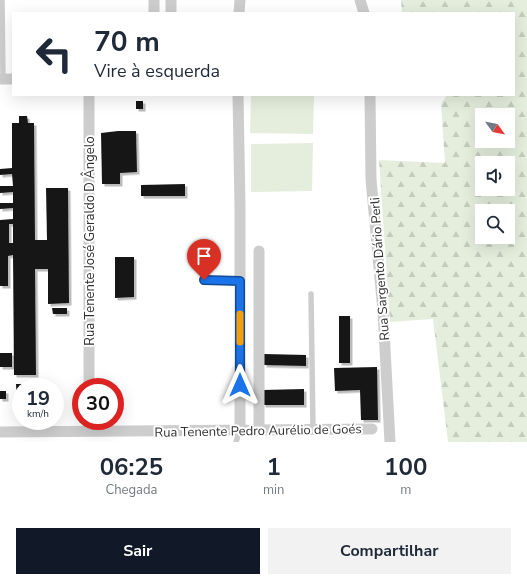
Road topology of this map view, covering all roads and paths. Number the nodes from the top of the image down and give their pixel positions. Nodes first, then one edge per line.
1 (2, 0) edge
2 (154, 0) edge
3 (172, 0) edge
4 (240, 0) edge
5 (360, 0) edge
6 (154, 12) edge
7 (171, 12) edge
8 (239, 12) edge
9 (364, 12) edge
10 (5, 79) edge
11 (89, 96) edge
12 (238, 96) edge
13 (370, 96) edge
14 (259, 251) dead end
15 (204, 280) dead end
16 (240, 281) junction
17 (311, 294) dead end
18 (89, 378) edge
19 (72, 427) edge
20 (124, 427) edge
21 (312, 429) junction
22 (372, 429) dead end
23 (240, 430) junction
24 (258, 430) junction
25 (0, 432) edge
26 (236, 442) edge
27 (390, 442) edge

1 - 10 lane
2 - 6 street
3 - 7 street
4 - 8 street
5 - 9 street
11 - 18 street, Rua Tenente José Geraldo D Ângelo
12 - 16 street
13 - 27 street, Rua Sargento Dário Perli
14 - 24 street
15 - 16 lane
16 - 23 street
17 - 21 lane
19 - 25 street, Rua Tenente Pedro Aurélio de Goés
20 - 23 street, Rua Tenente Pedro Aurélio de Goés
21 - 22 street, Rua Tenente Pedro Aurélio de Goés
21 - 24 street, Rua Tenente Pedro Aurélio de Goés
23 - 24 street, Rua Tenente Pedro Aurélio de Goés
23 - 26 lane

